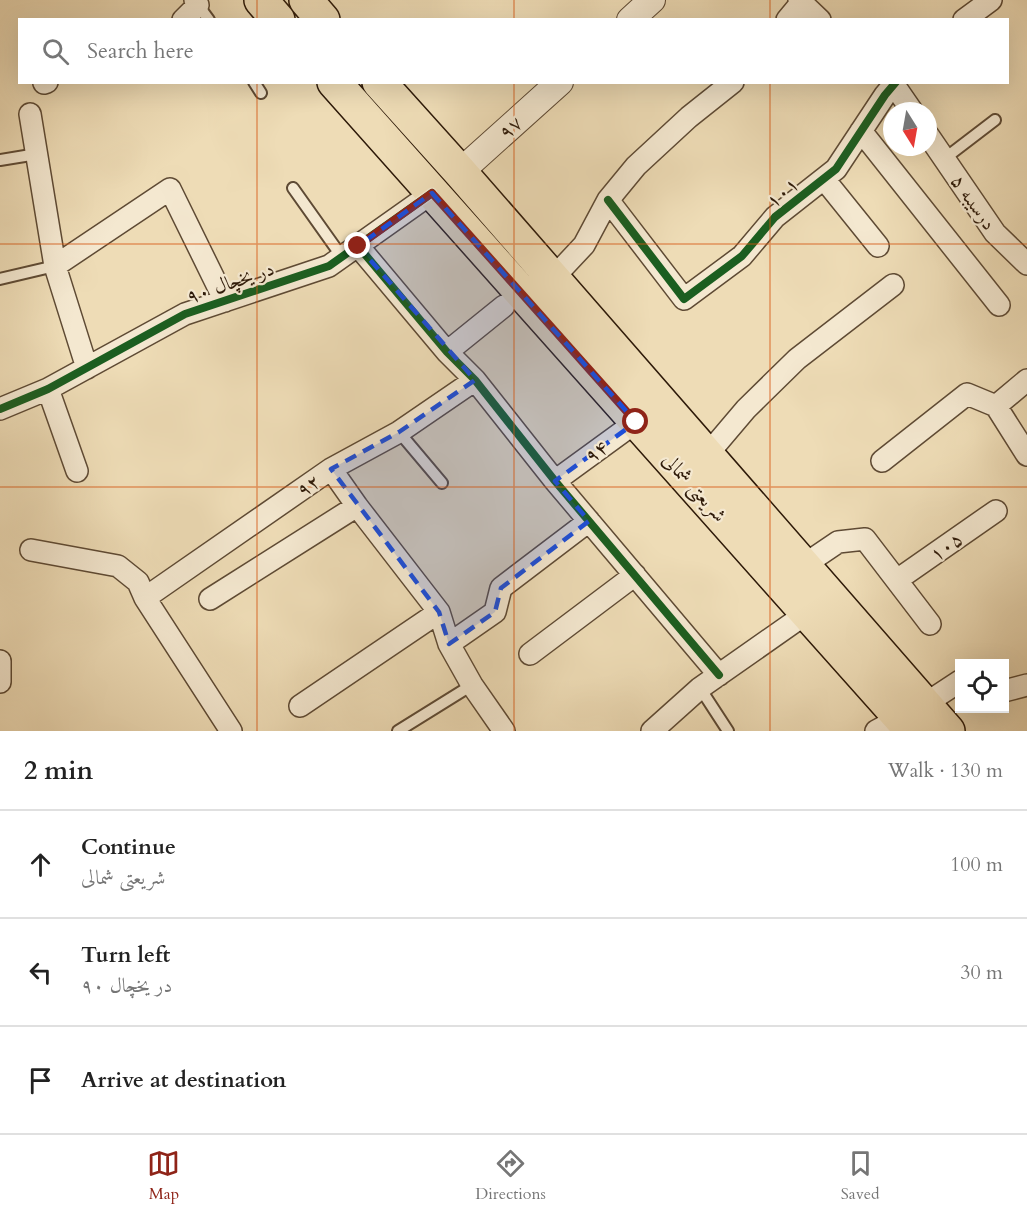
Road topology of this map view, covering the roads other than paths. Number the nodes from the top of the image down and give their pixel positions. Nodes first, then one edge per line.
1 (261, 0) edge
2 (306, 0) edge
3 (991, 0) edge
4 (800, 1) edge
5 (201, 8) edge
6 (186, 18) edge
7 (276, 18) edge
8 (321, 18) edge
9 (789, 18) edge
10 (818, 18) edge
11 (967, 18) edge
12 (255, 84) edge
13 (336, 84) edge
14 (381, 84) edge
15 (558, 84) edge
16 (731, 84) edge
17 (892, 86) edge
18 (261, 93) dead end
19 (905, 102) edge
20 (30, 114) dead end
21 (995, 120) dead end
22 (861, 131) junction
23 (937, 148) edge
24 (37, 154) junction
25 (944, 159) junction
26 (0, 160) edge
27 (460, 172) junction
28 (824, 179) junction
29 (293, 188) dead end
30 (432, 193) junction
31 (608, 200) junction
32 (878, 246) dead end
33 (350, 251) junction
34 (1027, 264) edge
35 (55, 266) junction
36 (553, 278) junction
37 (0, 279) edge
38 (893, 285) dead end
39 (225, 301) junction
40 (999, 305) dead end
41 (504, 306) dead end
42 (447, 352) junction
43 (87, 368) junction
44 (475, 380) junction
45 (1027, 380) edge
46 (48, 389) junction
47 (996, 406) junction
48 (0, 409) edge
49 (636, 422) junction
50 (399, 432) junction
51 (707, 455) junction
52 (1027, 455) edge
53 (882, 460) dead end
54 (331, 469) junction
55 (77, 471) dead end
56 (555, 480) junction
57 (442, 483) dead end
58 (357, 506) junction
59 (996, 511) dead end
60 (589, 521) junction
61 (31, 550) dead end
62 (804, 565) junction
63 (635, 575) junction
64 (897, 580) junction
65 (145, 598) junction
66 (210, 599) dead end
67 (439, 612) junction
68 (807, 613) junction
69 (930, 624) dead end
70 (449, 644) junction
71 (530, 654) dead end
72 (0, 661) edge
73 (719, 675) junction
74 (0, 682) edge
75 (472, 685) junction
76 (955, 685) edge
77 (1027, 685) edge
78 (700, 688) junction
79 (1009, 690) edge
80 (300, 706) dead end
81 (903, 721) edge
82 (231, 731) edge
83 (398, 731) edge
84 (504, 731) edge
85 (652, 731) edge
86 (728, 731) edge
87 (948, 731) edge

1 - 7 main road
2 - 8 main road
3 - 11 street
4 - 9 street
4 - 10 street
5 - 6 street
12 - 18 lane
13 - 30 main road, شریعتی شمالی
14 - 27 main road, شریعتی شمالی
15 - 27 street, ۹۷
16 - 31 street
17 - 19 street
17 - 22 street, ۱۰۱
20 - 24 street
21 - 25 lane
22 - 28 street, ۱۰۱
22 - 40 street
23 - 25 street, درسیبه ۵
24 - 26 lane
24 - 35 street
25 - 34 street, درسیبه ۵
27 - 36 main road, شریعتی شمالی
28 - 31 street, ۱۰۱
28 - 32 street
29 - 33 lane
30 - 33 street, در یخچال ۹۰
30 - 49 main road, شریعتی شمالی
31 - 36 street
33 - 39 street, در یخچال ۹۰
33 - 42 street
35 - 37 lane
35 - 39 street
35 - 43 street
36 - 51 main road, شریعتی شمالی
38 - 51 street
39 - 43 street, در یخچال ۹۰
41 - 42 street
42 - 44 street
43 - 46 street, در یخچال ۹۰
44 - 50 street, ۹۲
44 - 56 street
45 - 47 street
46 - 48 street, در یخچال ۹۰
46 - 55 street
47 - 52 street
47 - 53 street
49 - 56 street, ۹۴
49 - 68 main road, شریعتی شمالی
50 - 54 street, ۹۲
50 - 57 lane
51 - 62 main road, شریعتی شمالی
54 - 58 street
54 - 65 street, ۹۲
56 - 60 street
58 - 66 street
58 - 67 street
59 - 64 street, ۱۰۵
60 - 63 street
60 - 70 street
61 - 65 street
62 - 64 street
62 - 81 main road, شریعتی شمالی
63 - 71 street
63 - 73 street
64 - 69 street
65 - 82 street
67 - 70 street
67 - 80 street
68 - 73 street
68 - 81 main road, شریعتی شمالی
70 - 75 street
72 - 74 street
73 - 78 street
75 - 83 lane
75 - 84 street
76 - 81 street
77 - 79 street
78 - 85 street
78 - 86 lane
81 - 87 main road, شریعتی شمالی

